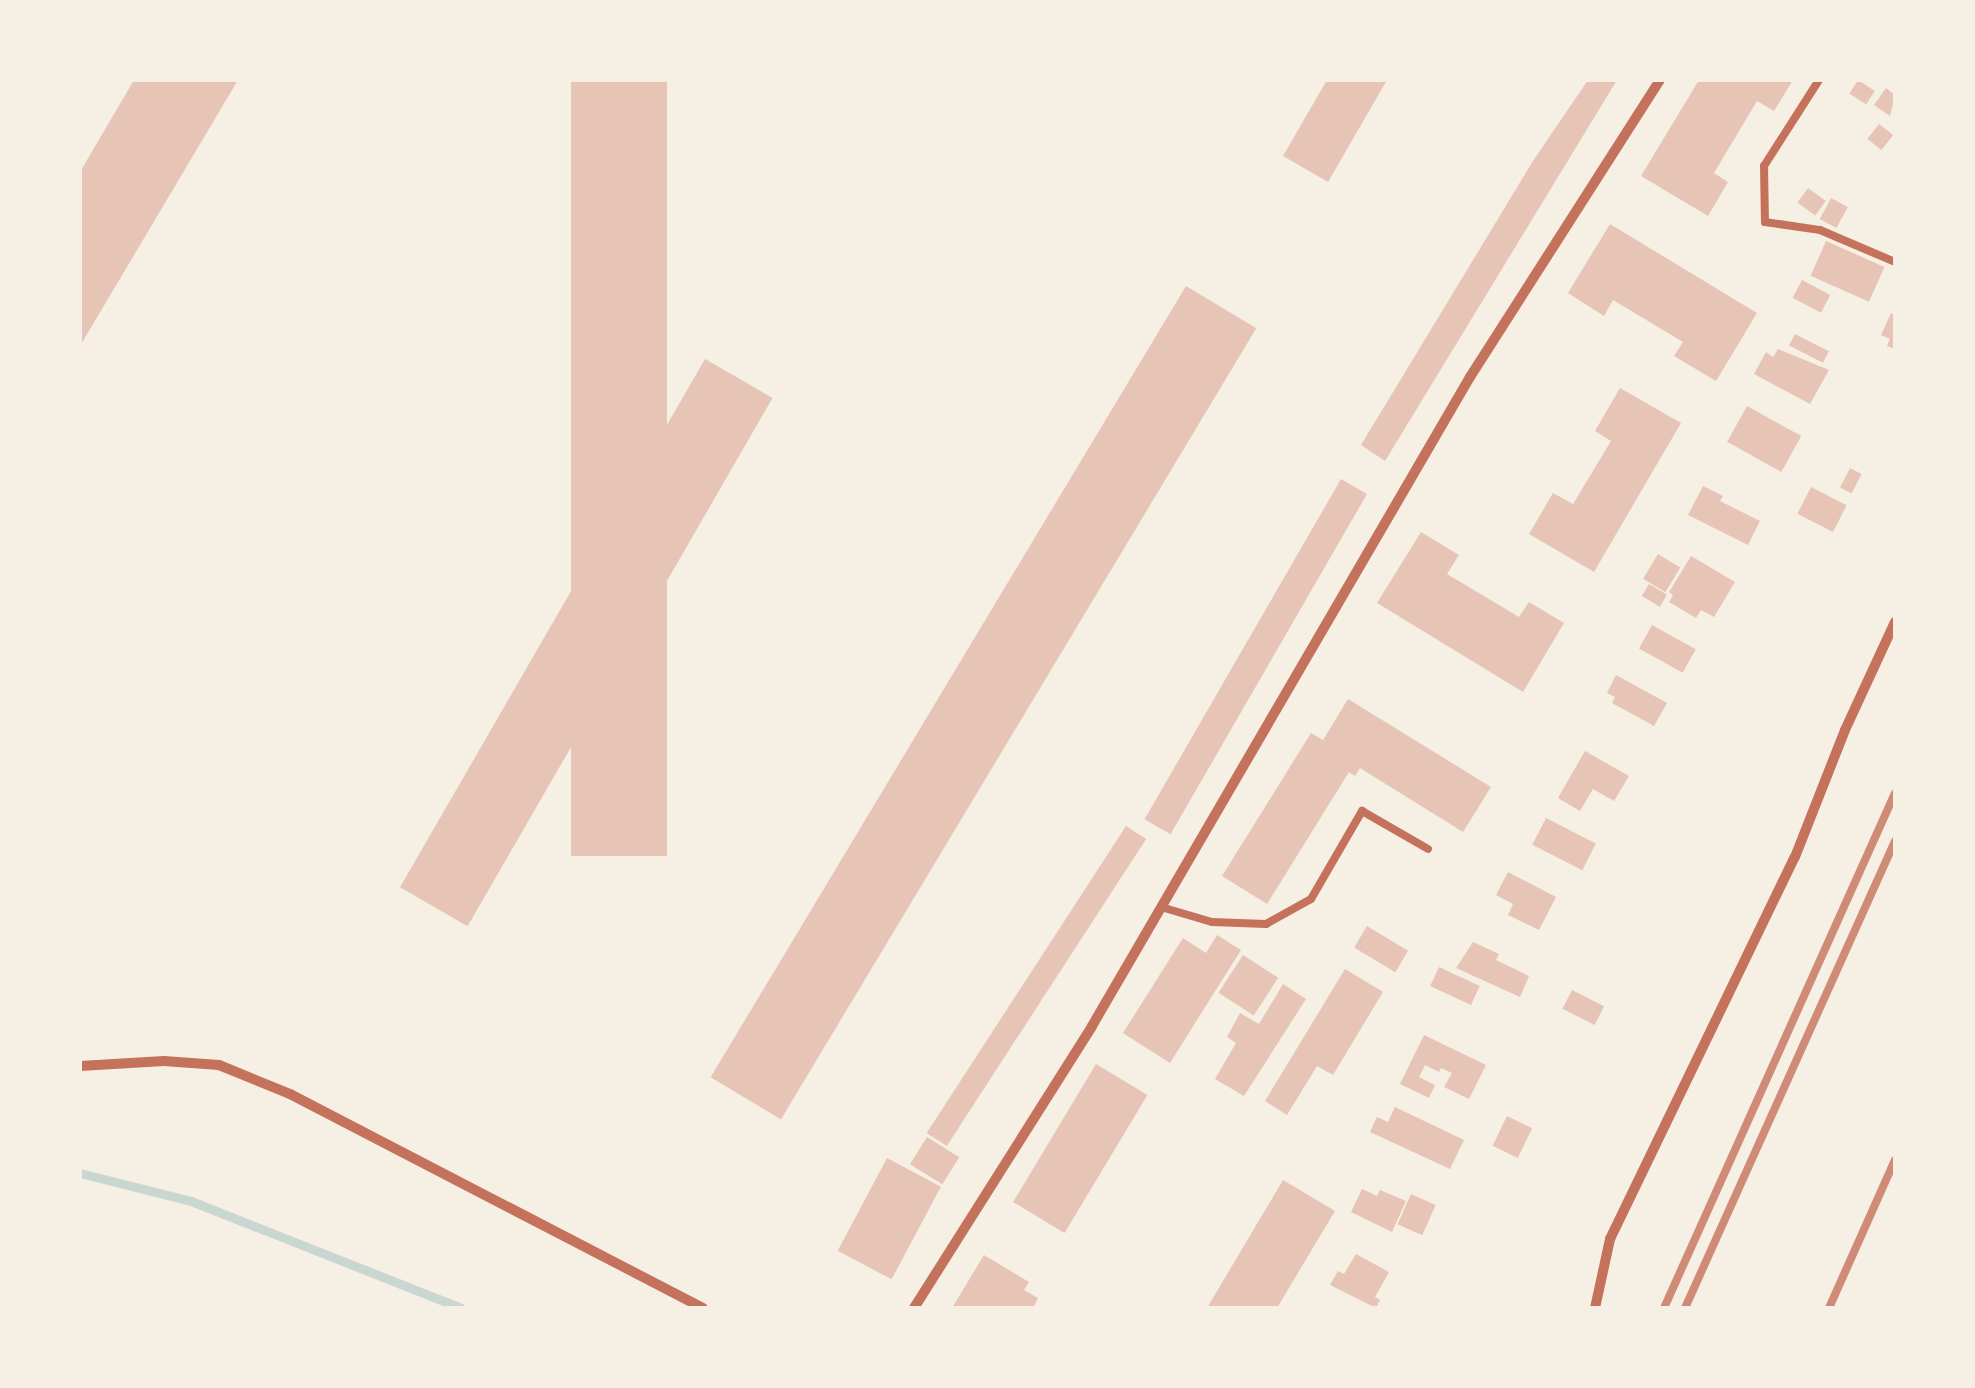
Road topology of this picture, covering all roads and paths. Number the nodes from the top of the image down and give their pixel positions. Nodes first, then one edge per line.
1 (1660, 80) edge
2 (1820, 80) edge
3 (1895, 262) edge
4 (1895, 622) edge
5 (1428, 849) dead end
6 (1161, 908) junction
7 (80, 1066) edge
8 (915, 1307) edge
9 (703, 1308) edge
10 (1595, 1308) edge

1 - 6 street
2 - 3 lane
4 - 10 street
5 - 6 lane
6 - 8 street
7 - 9 street

